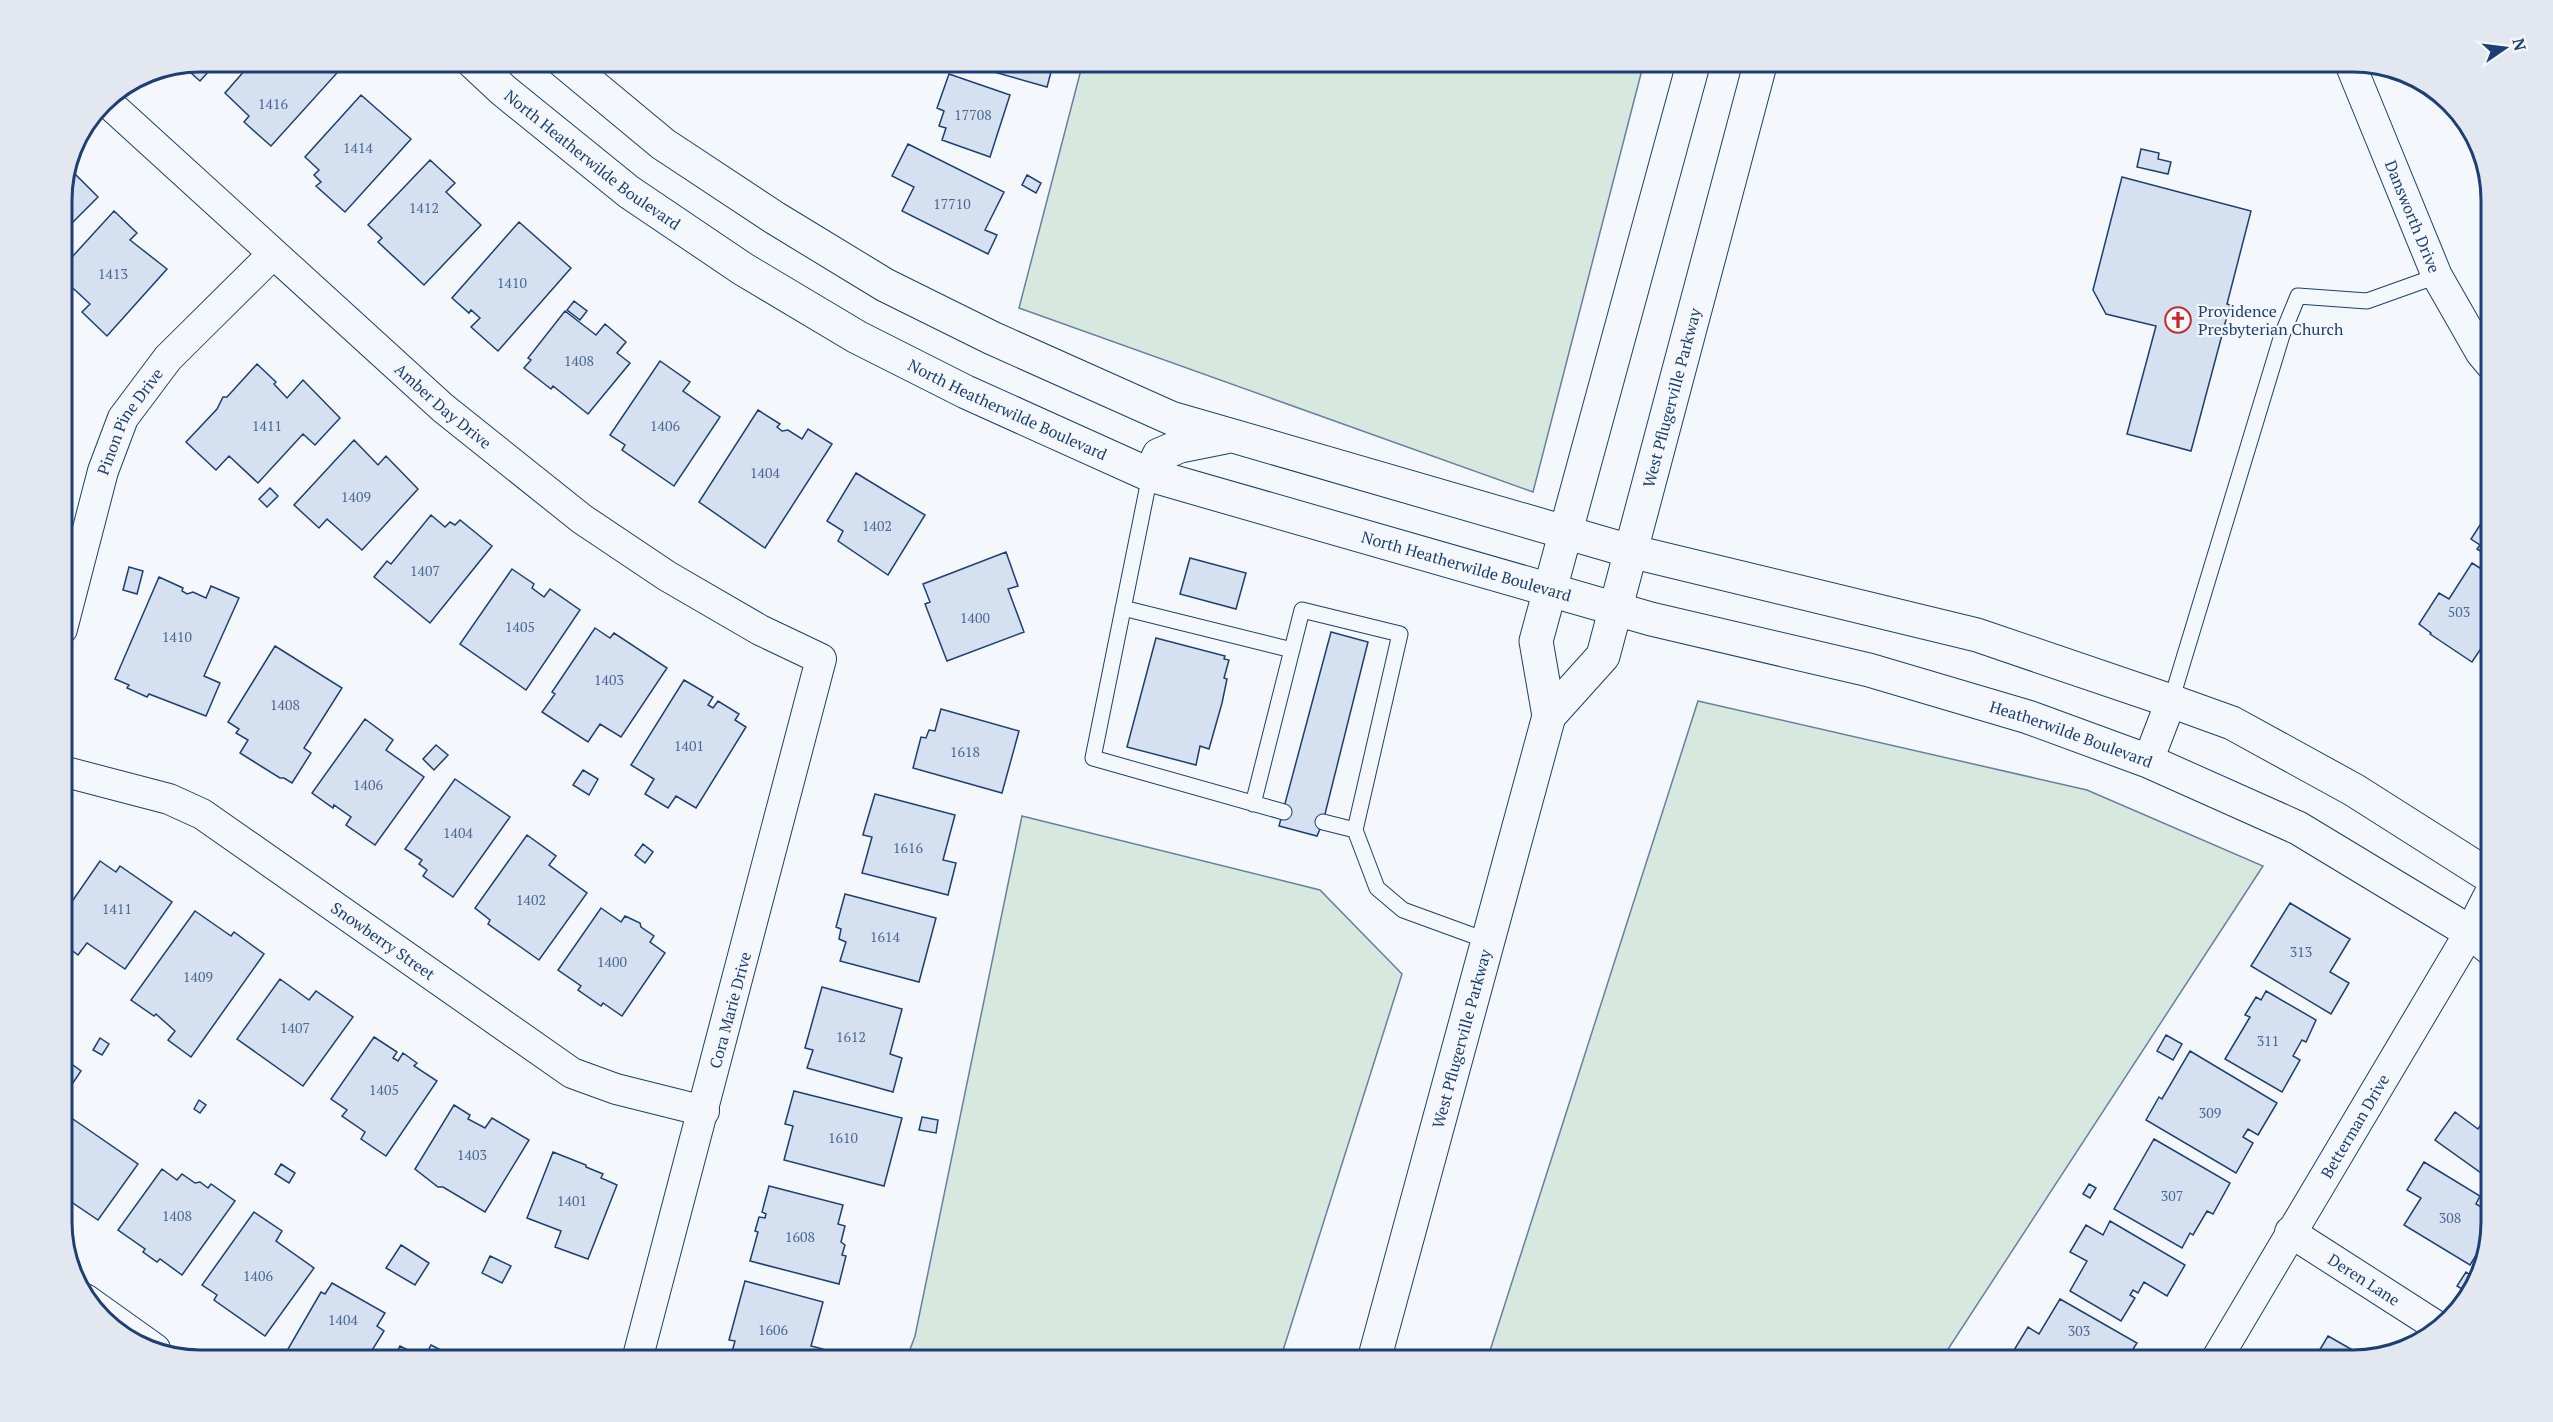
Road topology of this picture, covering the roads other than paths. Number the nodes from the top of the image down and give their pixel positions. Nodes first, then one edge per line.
1 (483, 72) edge
2 (575, 72) edge
3 (1691, 72) edge
4 (1758, 72) edge
5 (2353, 72) edge
6 (113, 107) edge
7 (273, 254) junction
8 (2437, 276) junction
9 (2481, 351) edge
10 (1230, 436) junction
11 (1150, 475) junction
12 (1565, 533) junction
13 (1630, 551) junction
14 (1550, 589) junction
15 (72, 590) edge
16 (1124, 608) junction
17 (1616, 608) junction
18 (1292, 650) junction
19 (822, 660) joint
20 (2171, 701) junction
21 (1549, 716) junction
22 (2148, 761) junction
23 (72, 774) edge
24 (1253, 804) junction
25 (1284, 812) dead end
26 (1323, 822) dead end
27 (1355, 830) junction
28 (2481, 871) edge
29 (2481, 940) edge
30 (1488, 941) junction
31 (704, 1111) junction
32 (2290, 1232) junction
33 (2432, 1323) edge
34 (640, 1350) edge
35 (1377, 1350) edge
36 (2222, 1350) edge

1 - 11 main road, North Heatherwilde Boulevard
2 - 10 main road
3 - 12 main road, West Pflugerville Parkway
4 - 13 main road, West Pflugerville Parkway
5 - 8 street, Dansworth Drive
6 - 7 street, Amber Day Drive
7 - 15 street, Pinon Pine Drive
7 - 19 street, Amber Day Drive
8 - 9 street, Dansworth Drive
8 - 20 lane
10 - 11 main road
10 - 12 main road
11 - 14 main road, North Heatherwilde Boulevard
11 - 16 lane
12 - 13 main road
12 - 14 main road, West Pflugerville Parkway
13 - 17 main road, West Pflugerville Parkway
13 - 20 main road
14 - 17 main road, North Heatherwilde Boulevard
14 - 21 main road, West Pflugerville Parkway
16 - 18 lane
16 - 24 lane
17 - 21 main road, West Pflugerville Parkway
17 - 22 main road, Heatherwilde Boulevard
18 - 24 lane
18 - 27 lane
19 - 31 street, Cora Marie Drive
20 - 22 street
20 - 28 main road
21 - 30 main road, West Pflugerville Parkway
22 - 29 main road, Heatherwilde Boulevard
23 - 31 street, Snowberry Street
24 - 25 lane
26 - 27 lane
27 - 30 lane
29 - 32 street, Betterman Drive
30 - 35 main road, West Pflugerville Parkway
31 - 34 street, Cora Marie Drive
32 - 33 street, Deren Lane
32 - 36 street, Betterman Drive

